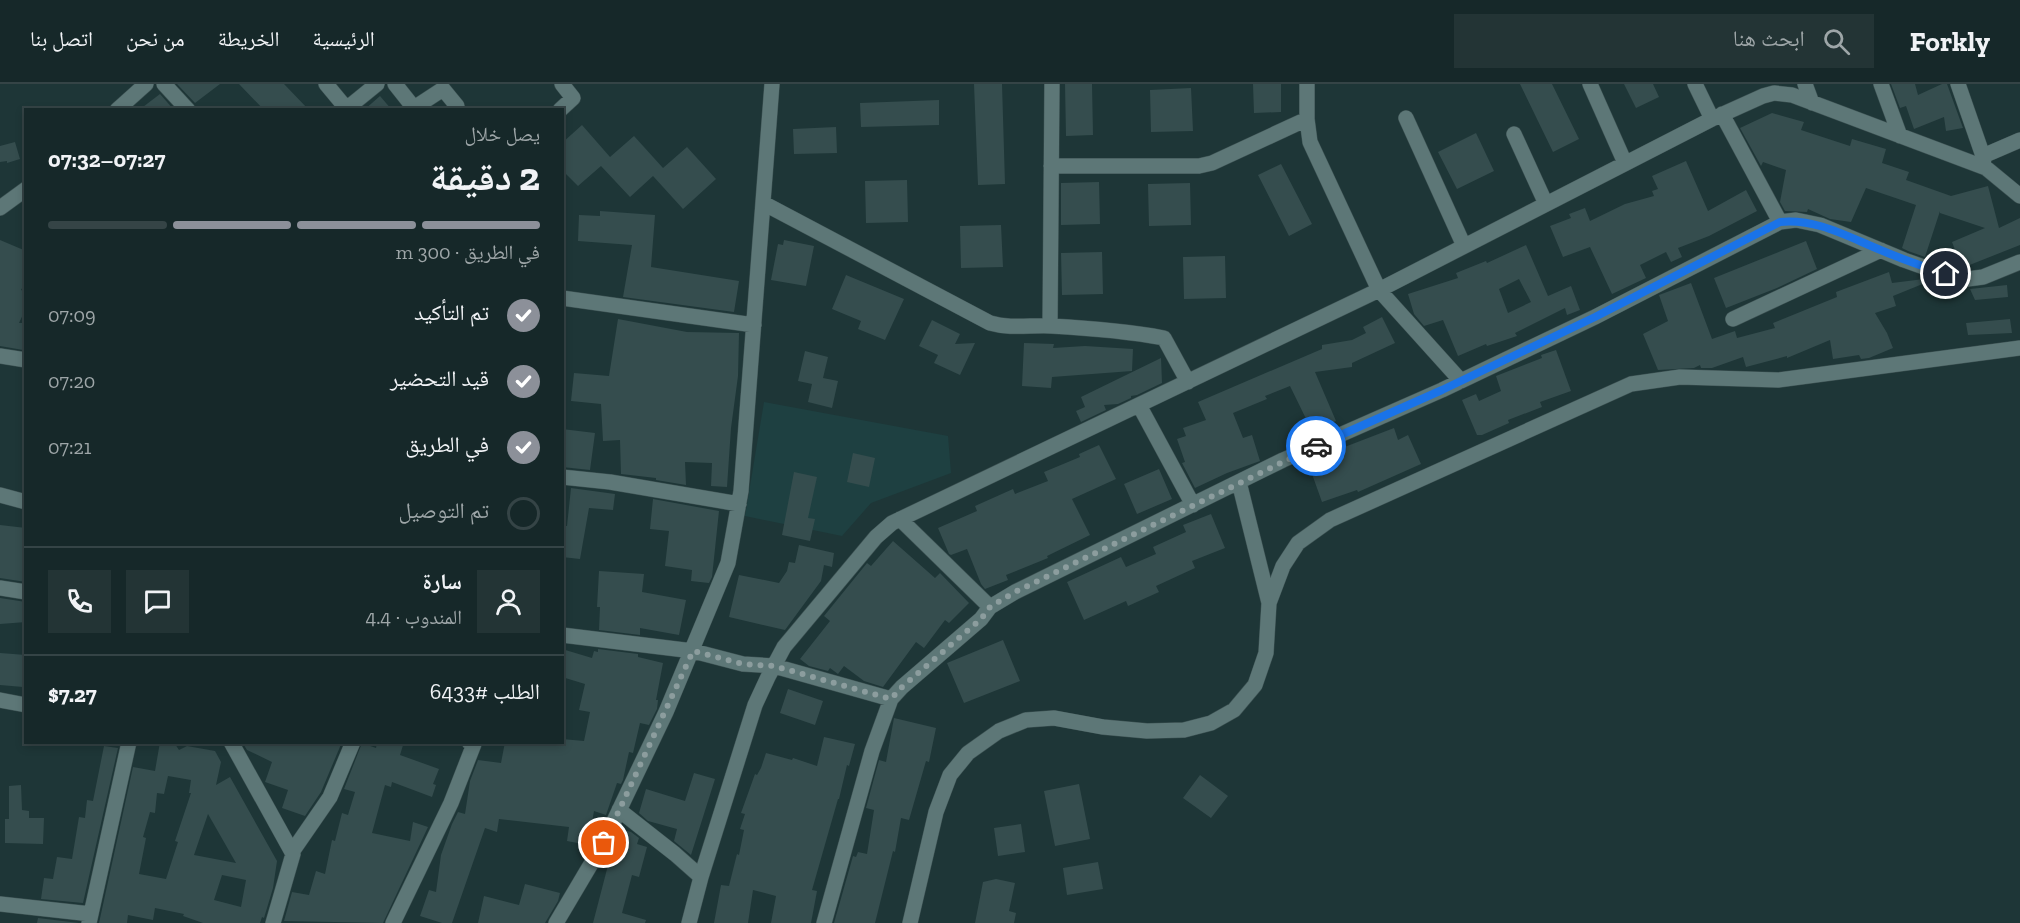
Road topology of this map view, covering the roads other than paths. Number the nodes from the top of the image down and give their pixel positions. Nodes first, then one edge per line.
1 (146, 84) edge
2 (165, 84) edge
3 (327, 84) edge
4 (377, 84) edge
5 (394, 84) edge
6 (562, 84) edge
7 (772, 84) edge
8 (1052, 84) edge
9 (1307, 84) edge
10 (1590, 84) edge
11 (1695, 84) edge
12 (1804, 84) edge
13 (1881, 84) edge
14 (1958, 84) edge
15 (1812, 103) junction
16 (457, 106) dead end
17 (119, 108) edge
18 (186, 108) edge
19 (344, 108) edge
20 (346, 108) edge
21 (562, 108) edge
22 (1717, 116) junction
23 (1406, 118) dead end
24 (1307, 119) junction
25 (1514, 134) dead end
26 (1900, 136) junction
27 (2020, 140) edge
28 (1983, 162) junction
29 (1625, 163) junction
30 (1052, 166) junction
31 (24, 190) edge
32 (2020, 196) edge
33 (763, 203) junction
34 (1546, 204) junction
35 (0, 208) edge
36 (1780, 222) junction
37 (1464, 246) junction
38 (1881, 250) junction
39 (2020, 262) edge
40 (1379, 290) junction
41 (564, 298) edge
42 (1733, 319) dead end
43 (754, 325) junction
44 (1050, 326) junction
45 (2020, 348) edge
46 (0, 356) edge
47 (24, 360) edge
48 (1461, 381) junction
49 (1188, 382) junction
50 (1139, 405) junction
51 (564, 477) edge
52 (1239, 482) junction
53 (0, 495) edge
54 (24, 501) edge
55 (739, 504) junction
56 (1193, 505) junction
57 (900, 519) junction
58 (0, 588) edge
59 (24, 592) edge
60 (1269, 603) junction
61 (990, 607) junction
62 (564, 635) edge
63 (693, 651) junction
64 (774, 666) junction
65 (891, 699) junction
66 (0, 700) edge
67 (24, 705) edge
68 (129, 744) edge
69 (232, 744) edge
70 (353, 744) edge
71 (474, 744) edge
72 (619, 810) junction
73 (292, 852) junction
74 (701, 877) junction
75 (0, 903) edge
76 (90, 918) edge
77 (273, 923) edge
78 (393, 923) edge
79 (556, 923) edge
80 (689, 923) edge
81 (824, 923) edge
82 (910, 923) edge

1 - 17 street
2 - 18 street
3 - 19 street
4 - 20 street
5 - 16 street
6 - 21 street
7 - 33 street
8 - 30 street
9 - 24 street
10 - 29 street
11 - 22 street
12 - 15 street
13 - 26 street
14 - 28 street
15 - 22 street
15 - 26 street
22 - 29 street
22 - 36 street
23 - 37 street
24 - 30 street
24 - 40 street
25 - 34 street
26 - 28 street
27 - 28 street
28 - 32 street
29 - 34 street
30 - 44 street
31 - 35 street
33 - 43 street
33 - 44 street
34 - 37 street
36 - 38 street
36 - 48 street
37 - 40 street
38 - 39 street
38 - 42 street
40 - 48 street
40 - 49 street
41 - 43 street
43 - 55 street
44 - 49 street
45 - 60 street
46 - 47 street
48 - 52 street
49 - 50 street
50 - 56 street
50 - 57 street
51 - 55 street
52 - 56 street
52 - 60 street
53 - 54 street
55 - 63 street
56 - 61 street
57 - 61 street
57 - 64 street
58 - 59 street
60 - 82 street
61 - 65 street
62 - 63 street
63 - 64 street
63 - 72 street
64 - 65 street
64 - 74 street
65 - 81 street
66 - 67 street
68 - 76 street
69 - 73 street
70 - 73 street
71 - 78 street
72 - 74 street
72 - 79 street
73 - 77 street
74 - 80 street
75 - 76 street

